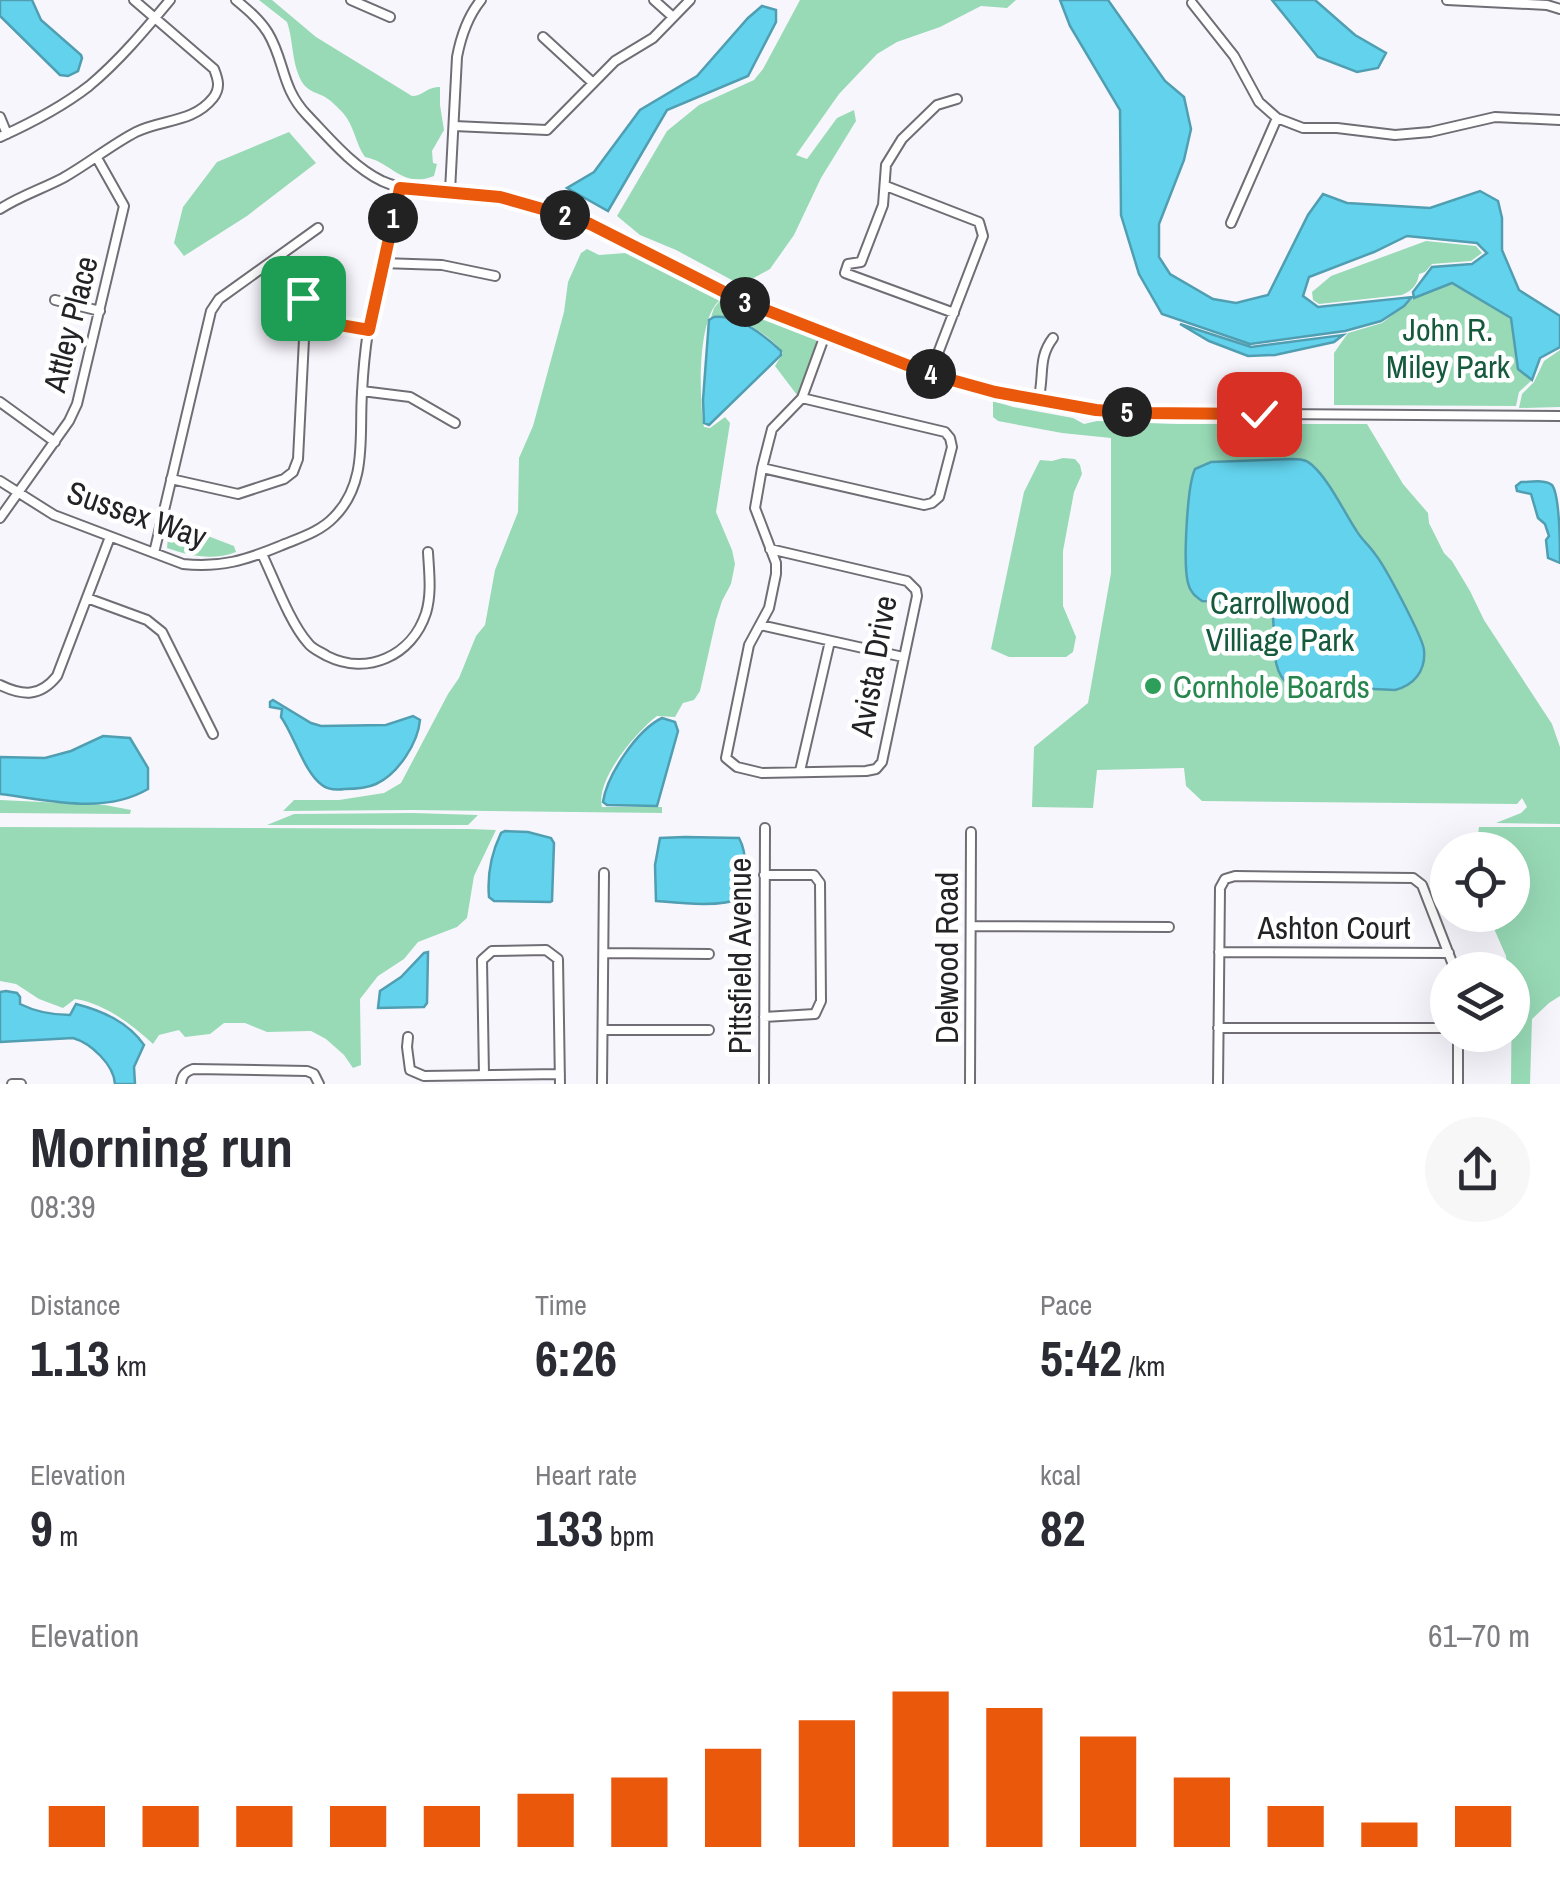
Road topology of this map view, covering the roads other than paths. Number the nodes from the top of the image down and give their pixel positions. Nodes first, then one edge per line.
1 (134, 0) edge
2 (170, 0) edge
3 (236, 0) edge
4 (351, 0) edge
5 (481, 0) edge
6 (654, 0) edge
7 (690, 0) edge
8 (1447, 0) edge
9 (1192, 3) dead end
10 (1560, 9) edge
11 (390, 16) dead end
12 (156, 17) junction
13 (674, 17) junction
14 (543, 37) dead end
15 (592, 83) junction
16 (957, 99) dead end
17 (0, 117) edge
18 (1277, 118) junction
19 (1560, 120) edge
20 (454, 126) junction
21 (4, 136) edge
22 (97, 158) junction
23 (886, 186) junction
24 (400, 188) junction
25 (450, 191) junction
26 (0, 210) edge
27 (1230, 223) dead end
28 (318, 228) dead end
29 (275, 259) junction
30 (382, 263) junction
31 (495, 276) dead end
32 (56, 300) dead end
33 (100, 311) junction
34 (954, 313) junction
35 (305, 319) junction
36 (369, 330) junction
37 (826, 335) junction
38 (1053, 338) dead end
39 (930, 374) junction
40 (362, 391) junction
41 (802, 398) junction
42 (1038, 401) junction
43 (0, 402) edge
44 (1560, 416) edge
45 (456, 423) dead end
46 (55, 442) junction
47 (762, 468) junction
48 (172, 479) junction
49 (0, 480) edge
50 (18, 494) junction
51 (0, 518) edge
52 (110, 537) junction
53 (770, 549) junction
54 (428, 552) dead end
55 (154, 553) junction
56 (262, 554) junction
57 (87, 598) junction
58 (760, 625) junction
59 (830, 641) junction
60 (904, 657) junction
61 (0, 685) edge
62 (213, 734) dead end
63 (800, 771) junction
64 (765, 828) dead end
65 (971, 832) dead end
66 (604, 873) dead end
67 (764, 875) junction
68 (971, 926) junction
69 (1169, 927) dead end
70 (1219, 952) junction
71 (1449, 952) edge
72 (604, 953) junction
73 (1430, 953) edge
74 (709, 954) dead end
75 (764, 1016) junction
76 (1218, 1028) junction
77 (1430, 1028) edge
78 (603, 1030) junction
79 (709, 1030) dead end
80 (408, 1037) dead end
81 (1458, 1052) edge
82 (250, 1070) junction
83 (484, 1076) junction
84 (560, 1079) edge
85 (12, 1084) edge
86 (20, 1084) edge
87 (181, 1084) edge
88 (250, 1084) edge
89 (319, 1084) edge
90 (602, 1084) edge
91 (764, 1084) edge
92 (970, 1084) edge
93 (1218, 1084) edge
94 (1458, 1084) edge

1 - 12 street
2 - 12 street
3 - 24 street
4 - 11 street
5 - 20 street
6 - 13 street
7 - 13 street
8 - 10 street
9 - 18 street
12 - 21 street
12 - 22 street
13 - 15 street
14 - 15 street
15 - 20 street
16 - 23 street
17 - 21 street
18 - 19 street
18 - 27 street
20 - 25 street
22 - 26 street
22 - 33 street, Attley Place
23 - 34 street
23 - 34 street
24 - 25 street
24 - 30 street, Sussex Way
25 - 37 street
28 - 29 street
29 - 35 street
29 - 48 street
30 - 31 street
30 - 36 street, Sussex Way
32 - 33 street
33 - 46 street, Attley Place
34 - 39 street
35 - 36 street
35 - 48 street
36 - 40 street, Sussex Way
37 - 39 street
37 - 41 street, Avista Drive
38 - 42 street
39 - 42 street
40 - 45 street
40 - 56 street, Sussex Way
41 - 47 street, Avista Drive
41 - 47 street
42 - 44 street
43 - 46 street
46 - 50 street, Attley Place
47 - 53 street, Avista Drive
48 - 55 street
49 - 50 street, Sussex Way
50 - 51 street, Attley Place
50 - 52 street, Sussex Way
52 - 55 street, Sussex Way
52 - 57 street
53 - 58 street, Avista Drive
53 - 60 street, Avista Drive
54 - 56 street
55 - 56 street, Sussex Way
57 - 61 street
57 - 62 street
58 - 59 street
58 - 63 street, Avista Drive
59 - 60 street
59 - 63 street
60 - 63 street, Avista Drive
64 - 67 street, Pittsfield Avenue
65 - 68 street, Delwood Road
66 - 72 street
67 - 75 street, Pittsfield Avenue
67 - 75 street
68 - 69 street
68 - 92 street, Delwood Road
70 - 71 street
70 - 73 street, Ashton Court
70 - 76 street
72 - 74 street
72 - 78 street
75 - 91 street, Pittsfield Avenue
76 - 77 street
76 - 93 street
78 - 79 street
78 - 90 street
80 - 83 street
81 - 94 street
82 - 87 street
82 - 88 street
82 - 89 street
83 - 84 street
83 - 84 street
85 - 86 street

